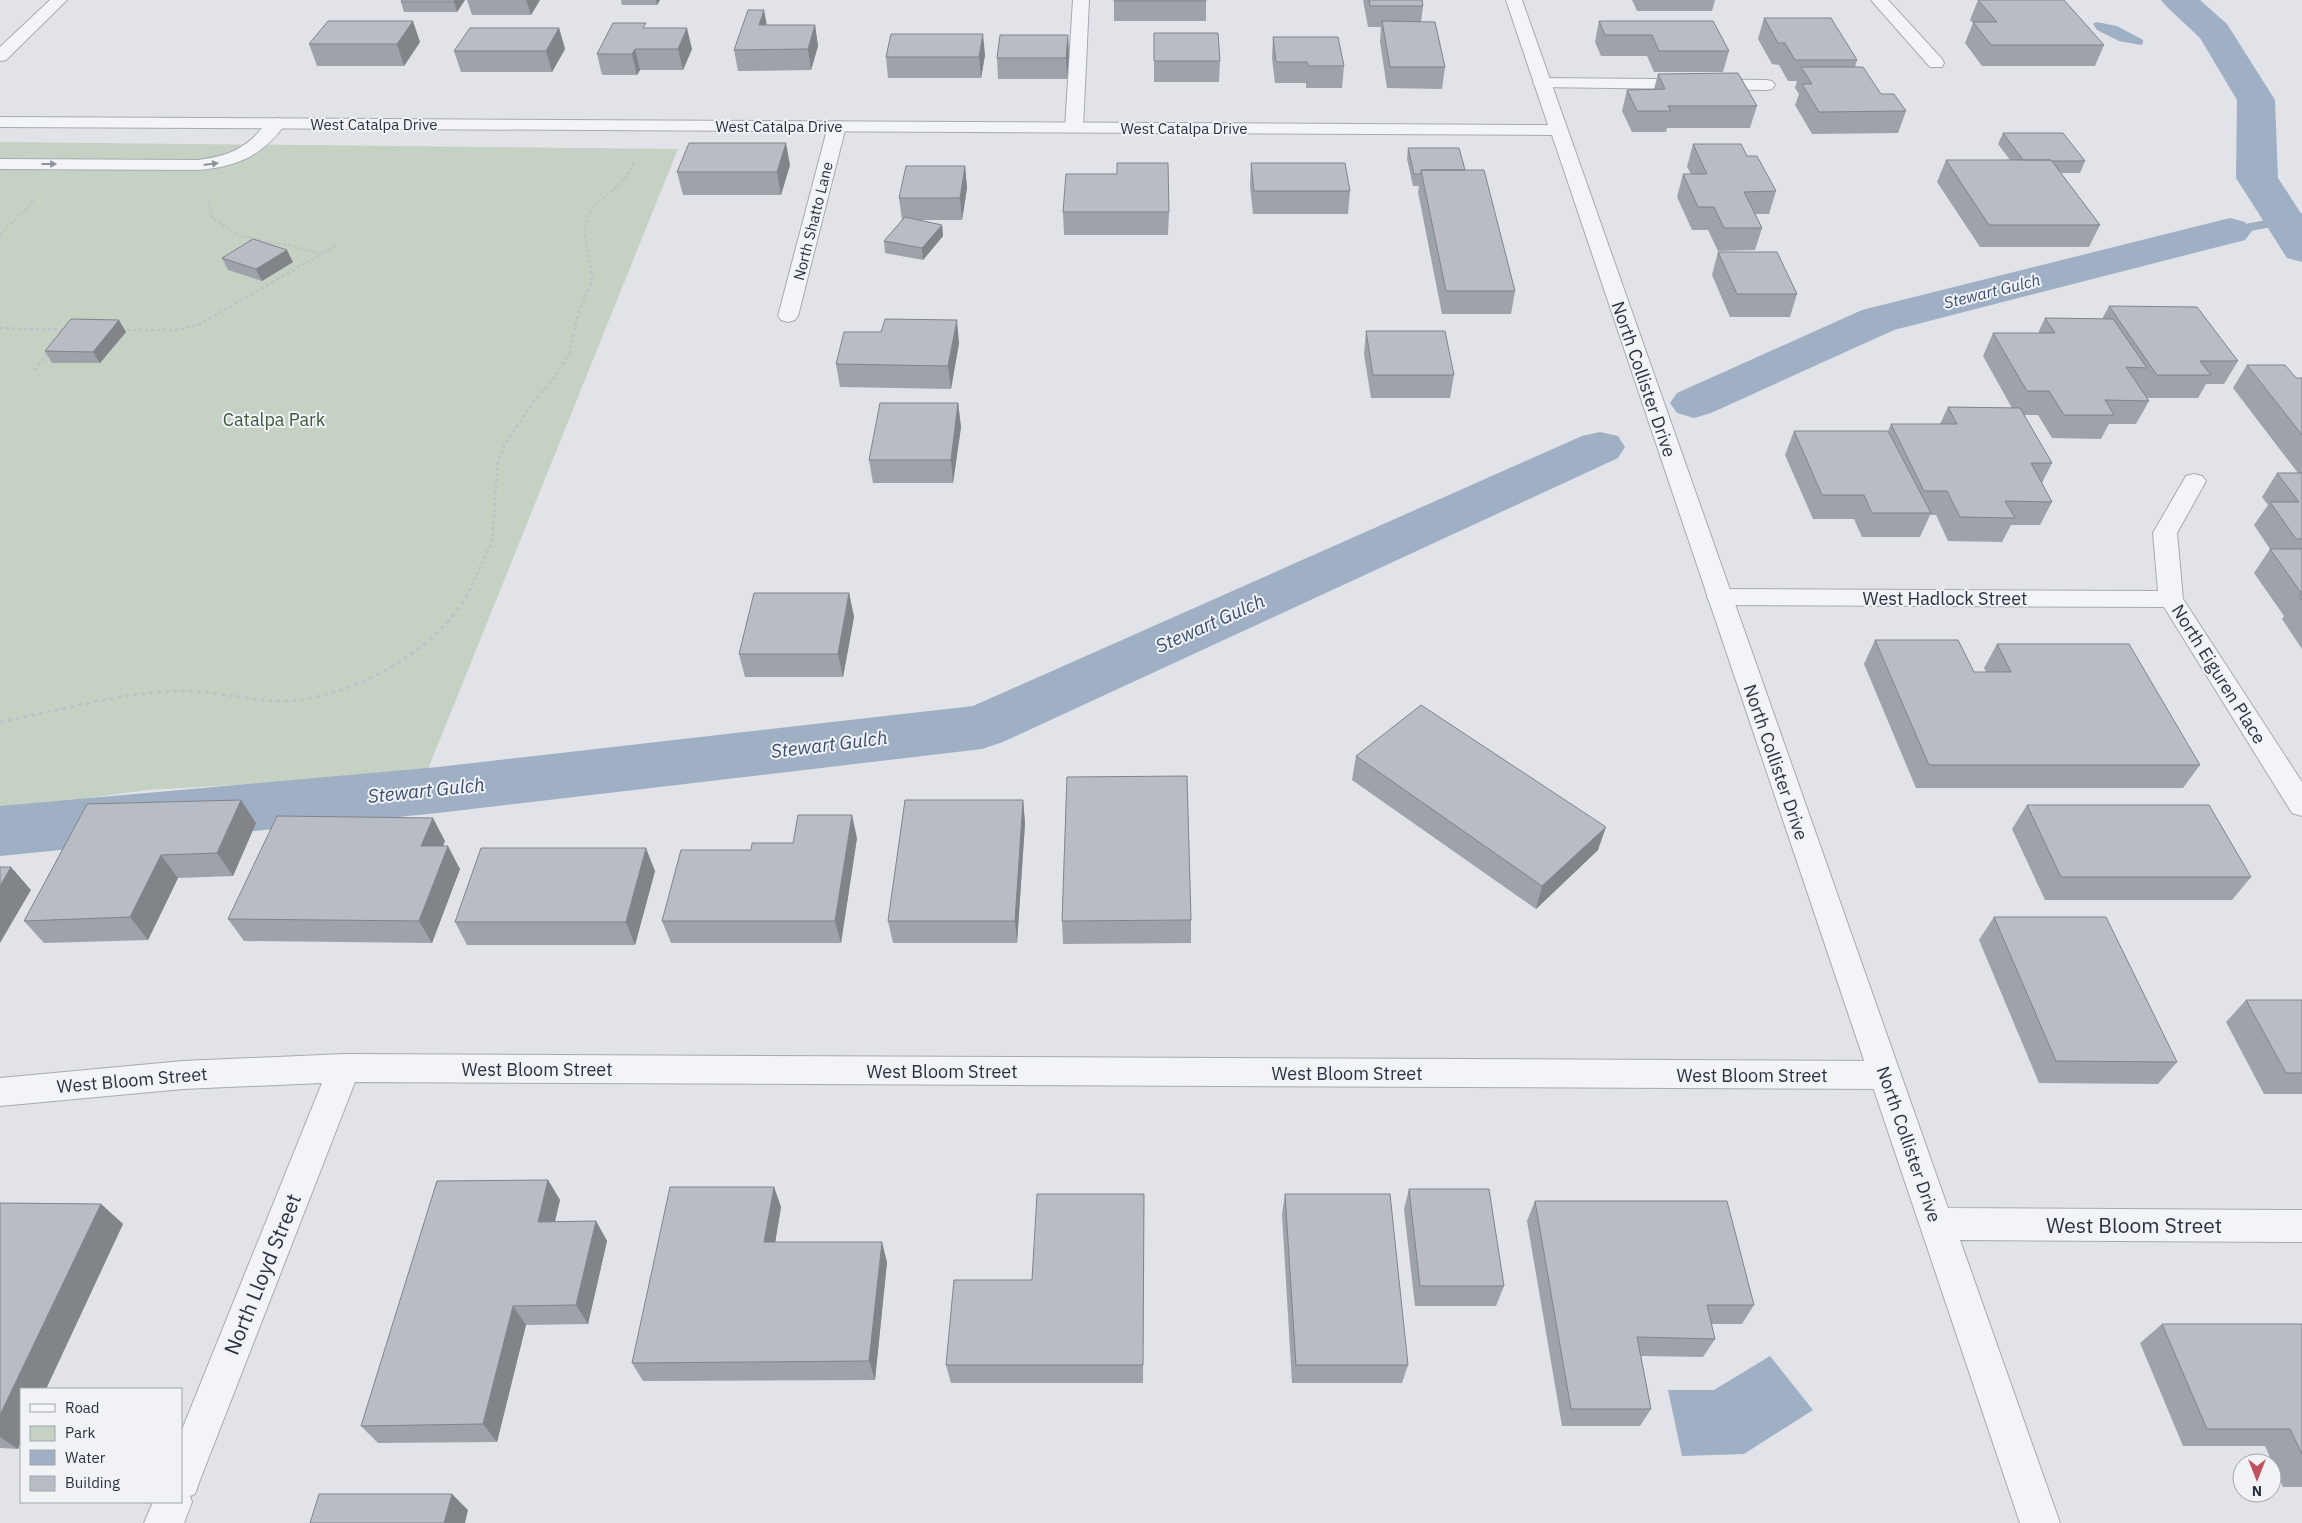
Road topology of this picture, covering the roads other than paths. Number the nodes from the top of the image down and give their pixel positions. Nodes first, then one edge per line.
1 (59, 0) edge
2 (1081, 0) edge
3 (1514, 0) edge
4 (1879, 0) edge
5 (0, 56) edge
6 (1936, 63) dead end
7 (1542, 83) junction
8 (1766, 85) dead end
9 (0, 122) edge
10 (277, 123) junction
11 (837, 126) junction
12 (1074, 128) junction
13 (1558, 130) junction
14 (0, 164) edge
15 (788, 316) dead end
16 (2194, 481) dead end
17 (1719, 597) junction
18 (2171, 599) junction
19 (2302, 805) edge
20 (344, 1068) junction
21 (1885, 1075) junction
22 (0, 1092) edge
23 (1936, 1224) junction
24 (2302, 1226) edge
25 (182, 1477) edge
26 (173, 1503) edge
27 (164, 1523) edge
28 (2040, 1523) edge

1 - 5 street
2 - 12 street
3 - 7 street, North Collister Drive
4 - 6 street
7 - 8 street
7 - 13 street, North Collister Drive
9 - 10 street, West Catalpa Drive
10 - 11 street, West Catalpa Drive
14 -> 10 street
11 - 12 street, West Catalpa Drive
11 - 15 street, North Shatto Lane
12 - 13 street, West Catalpa Drive
13 - 17 street, North Collister Drive
16 - 18 street, North Eiguren Place
17 - 18 street, West Hadlock Street
17 - 21 street, North Collister Drive
18 - 19 street, North Eiguren Place
20 - 21 street, West Bloom Street
20 - 22 street, West Bloom Street
20 - 25 street, North Lloyd Street
21 - 23 street, North Collister Drive
23 - 24 street, West Bloom Street
23 - 28 street, North Collister Drive
26 - 27 street

